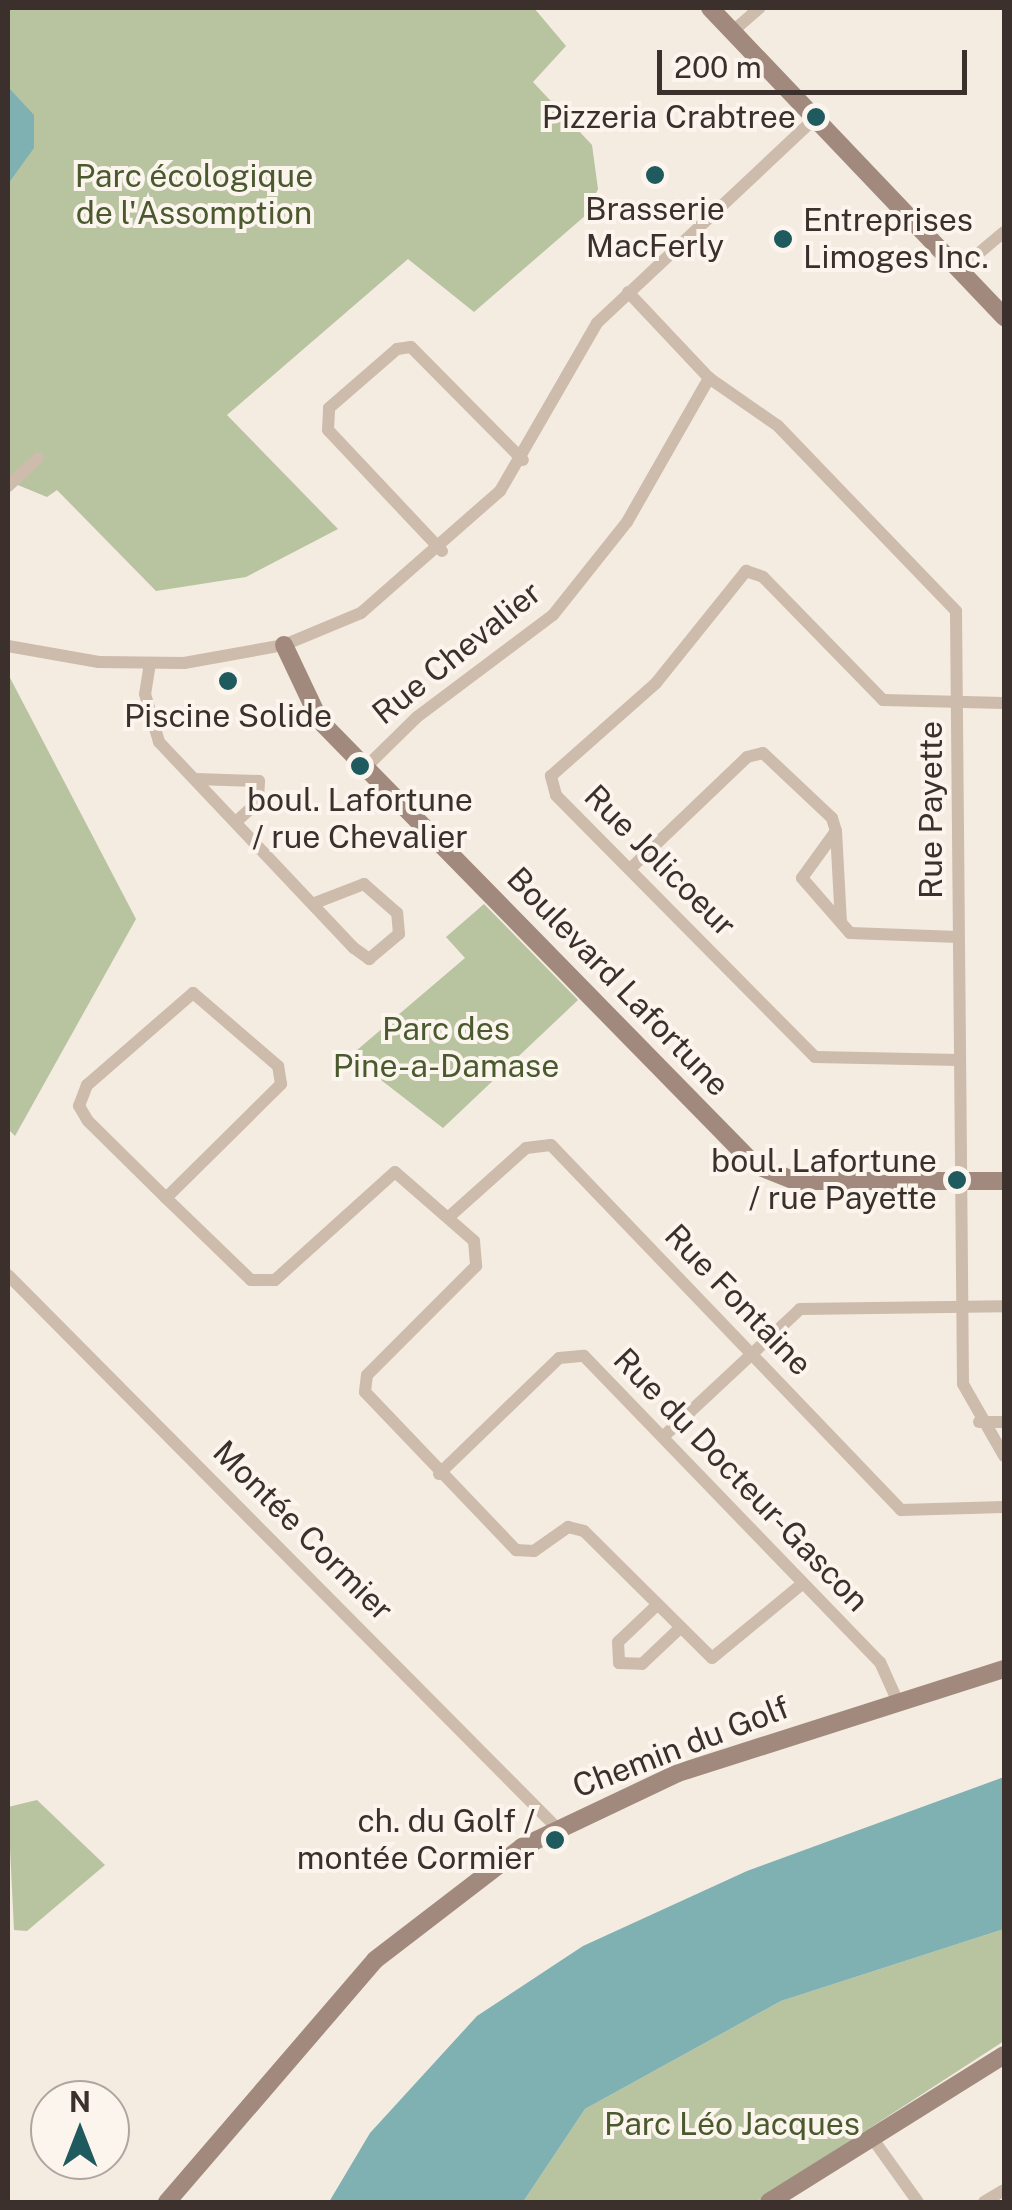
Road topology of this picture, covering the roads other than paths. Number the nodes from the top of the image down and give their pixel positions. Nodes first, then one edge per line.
1 (710, 8) edge
2 (759, 8) edge
3 (733, 31) junction
4 (816, 117) junction
5 (1004, 232) edge
6 (960, 269) junction
7 (628, 292) junction
8 (1004, 317) edge
9 (710, 378) junction
10 (38, 458) dead end
11 (523, 460) junction
12 (8, 486) edge
13 (442, 551) junction
14 (284, 645) junction
15 (8, 646) edge
16 (150, 663) junction
17 (959, 703) junction
18 (1004, 703) edge
19 (366, 768) junction
20 (195, 779) junction
21 (236, 822) junction
22 (836, 830) junction
23 (630, 869) junction
24 (315, 903) junction
25 (841, 922) junction
26 (958, 937) junction
27 (959, 1060) junction
28 (961, 1181) junction
29 (1004, 1181) edge
30 (166, 1198) junction
31 (450, 1216) junction
32 (8, 1275) edge
33 (962, 1306) junction
34 (1004, 1306) edge
35 (749, 1351) junction
36 (979, 1422) junction
37 (1004, 1422) edge
38 (664, 1436) junction
39 (1004, 1456) edge
40 (439, 1474) junction
41 (1004, 1507) edge
42 (802, 1584) junction
43 (656, 1606) junction
44 (679, 1629) junction
45 (1004, 1669) edge
46 (898, 1702) junction
47 (556, 1828) junction
48 (1004, 2054) edge
49 (870, 2135) junction
50 (1004, 2190) edge
51 (774, 2201) edge
52 (166, 2202) edge
53 (918, 2202) edge
54 (984, 2202) edge

1 - 3 street
2 - 3 street
3 - 4 street
4 - 6 street
4 - 7 street
5 - 6 street
6 - 8 street
7 - 9 street, Rue Payette
7 - 11 street
9 - 17 street, Rue Payette
9 - 19 street, Rue Chevalier
10 - 12 street
11 - 13 street
11 - 13 street
13 - 14 street
14 - 16 street
14 - 19 street, Boulevard Lafortune
15 - 16 street
16 - 20 street
17 - 18 street
17 - 23 street, Rue Jolicoeur
17 - 26 street, Rue Payette
19 - 28 street, Boulevard Lafortune
20 - 21 street
20 - 21 street
21 - 24 street
22 - 23 street
22 - 25 street
22 - 25 street
23 - 27 street, Rue Jolicoeur
24 - 24 street
25 - 26 street
26 - 27 street, Rue Payette
27 - 28 street, Rue Payette
28 - 29 street, Boulevard Lafortune
28 - 33 street, Rue Payette
30 - 30 street
30 - 31 street
31 - 35 street, Rue Fontaine
31 - 40 street
32 - 47 street, Montée Cormier
33 - 34 street
33 - 35 street
33 - 36 street, Rue Payette
35 - 38 street
35 - 41 street, Rue Fontaine
36 - 37 street
36 - 39 street, Rue Payette
38 - 40 street, Rue du Docteur-Gascon
38 - 42 street, Rue du Docteur-Gascon
40 - 43 street
42 - 44 street
42 - 46 street, Rue du Docteur-Gascon
43 - 44 street
43 - 44 street
45 - 46 street, Chemin du Golf
46 - 47 street, Chemin du Golf
47 - 52 street, Chemin du Golf
48 - 49 street
49 - 51 street
49 - 53 street
50 - 54 street

